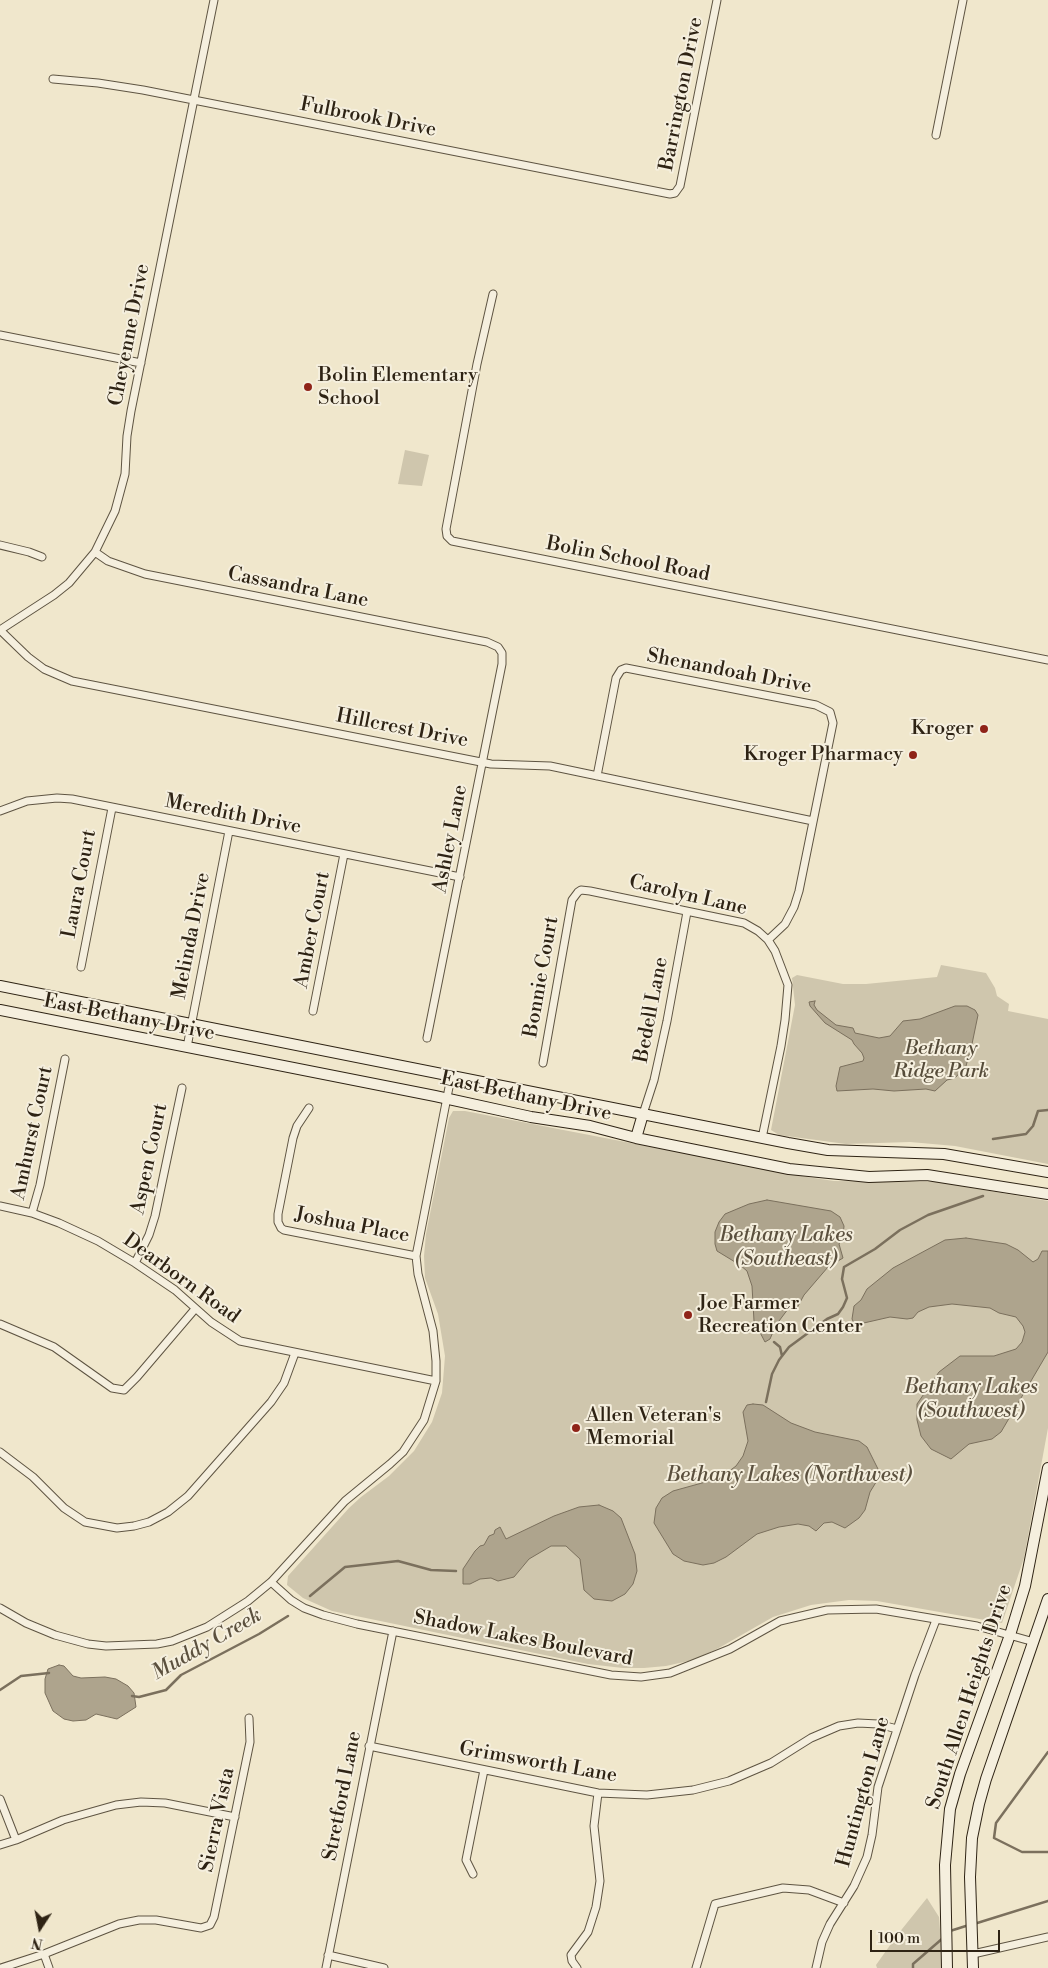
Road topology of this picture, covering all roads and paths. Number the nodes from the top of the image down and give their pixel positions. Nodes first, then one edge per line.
1 (214, 0) edge
2 (717, 0) edge
3 (963, 0) edge
4 (53, 79) dead end
5 (194, 100) junction
6 (936, 135) dead end
7 (675, 193) joint
8 (493, 294) dead end
9 (0, 334) edge
10 (141, 363) junction
11 (0, 545) edge
12 (95, 552) junction
13 (42, 557) dead end
14 (0, 630) edge
15 (498, 647) joint
16 (1048, 660) edge
17 (483, 762) junction
18 (597, 776) junction
19 (112, 808) junction
20 (0, 811) edge
21 (813, 821) junction
22 (229, 831) junction
23 (344, 854) junction
24 (460, 878) junction
25 (573, 896) joint
26 (687, 912) junction
27 (768, 940) junction
28 (81, 967) dead end
29 (0, 986) edge
30 (0, 1010) edge
31 (313, 1012) dead end
32 (192, 1026) junction
33 (427, 1038) dead end
34 (187, 1047) junction
35 (65, 1059) dead end
36 (542, 1063) dead end
37 (451, 1077) junction
38 (182, 1088) dead end
39 (446, 1098) junction
40 (309, 1108) dead end
41 (643, 1114) junction
42 (636, 1138) junction
43 (762, 1138) junction
44 (1048, 1172) edge
45 (1048, 1194) edge
46 (0, 1206) edge
47 (32, 1213) junction
48 (416, 1256) junction
49 (135, 1262) junction
50 (195, 1309) junction
51 (0, 1324) edge
52 (295, 1353) junction
53 (436, 1382) junction
54 (0, 1452) edge
55 (1048, 1468) edge
56 (270, 1582) junction
57 (1048, 1599) edge
58 (0, 1608) edge
59 (936, 1620) junction
60 (393, 1631) junction
61 (1010, 1635) junction
62 (1034, 1642) junction
63 (249, 1718) dead end
64 (897, 1729) junction
65 (369, 1746) junction
66 (484, 1770) junction
67 (598, 1793) junction
68 (0, 1799) edge
69 (235, 1817) junction
70 (16, 1840) junction
71 (0, 1845) edge
72 (474, 1874) dead end
73 (844, 1903) junction
74 (1048, 1937) edge
75 (973, 1949) junction
76 (44, 1954) junction
77 (328, 1955) junction
78 (1, 1968) edge
79 (49, 1968) edge
80 (326, 1968) edge
81 (384, 1968) edge
82 (577, 1968) edge
83 (696, 1968) edge
84 (816, 1968) edge
85 (948, 1968) edge
86 (973, 1968) edge

1 - 5 street, Cheyenne Drive
2 - 7 street, Barrington Drive
3 - 6 street
4 - 5 street, Fulbrook Drive
5 - 7 street, Fulbrook Drive
5 - 10 street, Cheyenne Drive
8 - 16 street, Bolin School Road
9 - 10 street
10 - 12 street, Cheyenne Drive
11 - 13 street
12 - 14 street, Cheyenne Drive
12 - 15 street, Cassandra Lane
14 - 17 street, Hillcrest Drive
15 - 17 street, Ashley Lane
17 - 18 street, Hillcrest Drive
17 - 24 street, Ashley Lane
18 - 21 street, Hillcrest Drive
18 - 21 street, Shenandoah Drive
19 - 20 street, Meredith Drive
19 - 22 street, Meredith Drive
19 - 28 street, Laura Court
21 - 27 street
22 - 23 street, Meredith Drive
22 - 32 street, Melinda Drive
23 - 24 street, Meredith Drive
23 - 31 street, Amber Court
24 - 33 street, Ashley Lane
25 - 26 street, Carolyn Lane
25 - 36 street, Bonnie Court
26 - 27 street, Carolyn Lane
26 - 41 street, Bedell Lane
27 - 43 street, Carolyn Lane
29 - 32 main road, East Bethany Drive
30 - 34 main road, East Bethany Drive
32 - 34 street, Melinda Drive
32 - 37 main road, East Bethany Drive
34 - 39 main road, East Bethany Drive
35 - 47 street, Amhurst Court
37 - 39 street
37 - 41 main road, East Bethany Drive
38 - 49 street, Aspen Court
39 - 42 main road, East Bethany Drive
39 - 48 street
40 - 48 street, Joshua Place
41 - 42 main road
41 - 43 main road, East Bethany Drive
42 - 45 main road, East Bethany Drive
43 - 44 main road, East Bethany Drive
46 - 47 street, Dearborn Road
47 - 49 street, Dearborn Road
48 - 53 street
49 - 50 street, Dearborn Road
50 - 51 street
50 - 52 street, Dearborn Road
52 - 53 street, Dearborn Road
52 - 54 street
53 - 56 street
55 - 61 main road, South Allen Heights Drive
56 - 58 street
56 - 60 street, Shadow Lakes Boulevard
57 - 62 main road, South Allen Heights Drive
59 - 60 street, Shadow Lakes Boulevard
59 - 61 street, Shadow Lakes Boulevard
59 - 64 street, Huntington Lane
60 - 65 street, Stretford Lane
61 - 62 street, Shadow Lakes Boulevard
61 - 85 main road, South Allen Heights Drive
62 - 75 main road, South Allen Heights Drive
63 - 69 street, Sierra Vista
64 - 67 street, Grimsworth Lane
64 - 73 street, Huntington Lane
65 - 66 street, Grimsworth Lane
65 - 77 street, Stretford Lane
66 - 67 street, Grimsworth Lane
66 - 72 street
67 - 82 street
68 - 70 street
69 - 70 street
69 - 76 street, Sierra Vista
70 - 71 street
73 - 83 street
73 - 84 street, Huntington Lane
74 - 75 street
75 - 86 main road, South Allen Heights Drive
76 - 78 street
76 - 79 street
77 - 80 street, Stretford Lane
77 - 81 street

